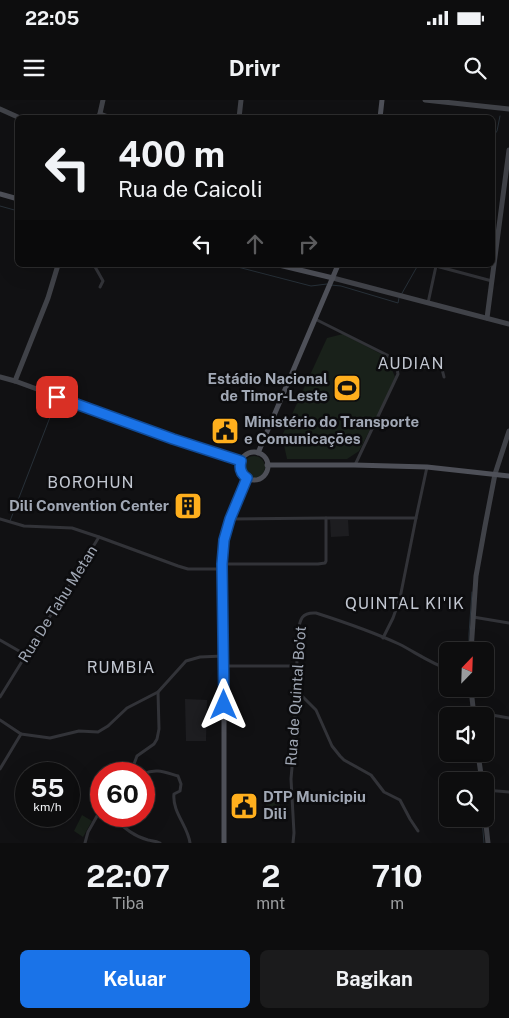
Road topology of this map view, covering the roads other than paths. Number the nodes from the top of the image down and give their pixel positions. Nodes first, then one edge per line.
1 (103, 100) edge
2 (241, 100) edge
3 (382, 100) edge
4 (425, 100) edge
5 (0, 109) edge
6 (509, 109) edge
7 (100, 115) edge
8 (239, 115) edge
9 (380, 115) edge
10 (15, 116) edge
11 (509, 150) edge
12 (0, 194) edge
13 (15, 198) edge
14 (502, 203) junction
15 (509, 204) edge
16 (495, 240) edge
17 (57, 267) edge
18 (95, 267) edge
19 (287, 267) edge
20 (337, 267) edge
21 (436, 267) edge
22 (440, 267) edge
23 (493, 267) edge
24 (333, 278) junction
25 (492, 281) junction
26 (100, 287) dead end
27 (428, 303) junction
28 (487, 318) junction
29 (315, 319) junction
30 (509, 324) edge
31 (397, 368) junction
32 (0, 377) edge
33 (444, 377) dead end
34 (15, 381) junction
35 (509, 431) edge
36 (258, 453) junction
37 (241, 461) junction
38 (354, 465) junction
39 (267, 466) junction
40 (428, 467) junction
41 (495, 474) junction
42 (509, 476) edge
43 (247, 478) junction
44 (326, 518) junction
45 (416, 518) junction
46 (0, 519) edge
47 (230, 519) junction
48 (99, 537) junction
49 (222, 567) junction
50 (473, 617) junction
51 (509, 623) edge
52 (383, 638) junction
53 (0, 640) edge
54 (472, 642) edge
55 (26, 655) junction
56 (224, 656) junction
57 (439, 665) edge
58 (224, 666) junction
59 (297, 666) junction
60 (296, 690) junction
61 (158, 692) junction
62 (0, 697) edge
63 (494, 715) edge
64 (509, 718) edge
65 (0, 720) edge
66 (21, 734) junction
67 (135, 762) edge
68 (0, 769) edge
69 (155, 770) edge
70 (494, 791) edge
71 (509, 792) edge
72 (91, 827) edge
73 (123, 827) edge
74 (486, 827) edge
75 (418, 831) dead end
76 (85, 843) edge
77 (160, 843) edge
78 (190, 843) edge
79 (224, 843) edge
80 (293, 843) edge
81 (488, 843) edge

1 - 7 street
2 - 8 street
3 - 9 main road
4 - 6 street
5 - 10 street
11 - 14 street
12 - 13 main road
14 - 15 street
14 - 16 street
17 - 34 street
18 - 26 street
19 - 24 main road
20 - 24 main road
21 - 27 street
22 - 25 street
23 - 25 street
24 - 27 street
24 - 29 main road
25 - 28 street
27 - 28 street
28 - 30 street
29 - 31 street
29 - 36 main road
31 - 33 street
31 - 38 street
32 - 34 street
34 - 37 street
35 - 41 street
36 - 37 main road
36 - 39 main road
37 - 43 main road
38 - 39 main road
38 - 40 main road
39 - 43 main road
40 - 41 main road
40 - 45 street
41 - 42 main road
41 - 50 street
43 - 47 main road
44 - 45 street
44 - 47 street
44 - 49 street
45 - 52 street
46 - 48 street
47 - 49 main road
48 - 49 street
48 - 55 street, Rua De Tahu Metan
49 - 56 main road
50 - 51 street
50 - 54 street
52 - 57 street, Rua de Quintal Bo'ot
52 - 59 street, Rua de Quintal Bo'ot
53 - 55 street
55 - 62 street, Rua De Tahu Metan
56 - 58 main road
56 - 61 street
58 - 59 street
58 - 79 main road
59 - 60 street, Rua de Quintal Bo'ot
60 - 75 street
60 - 80 street, Rua de Quintal Bo'ot
61 - 66 street
61 - 67 street
63 - 64 street
65 - 66 street
66 - 68 street
69 - 78 street
70 - 71 street
72 - 76 street
73 - 77 street
74 - 81 street

